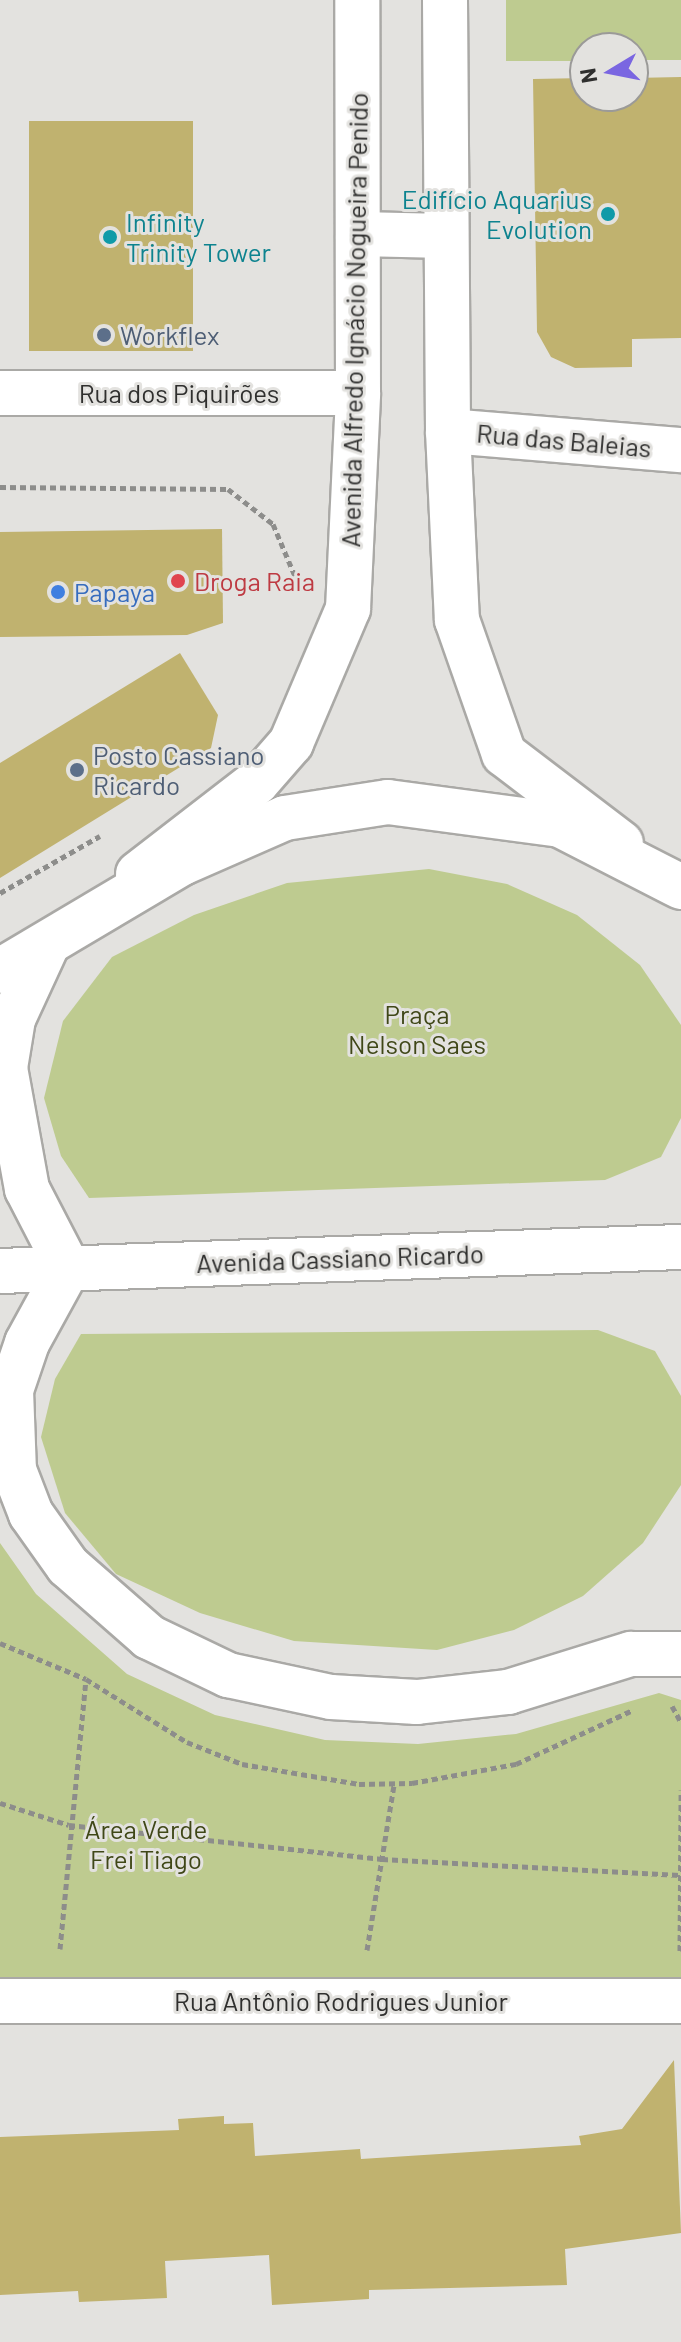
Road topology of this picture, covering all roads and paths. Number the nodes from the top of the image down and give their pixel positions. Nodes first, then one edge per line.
1 (357, 0) edge
2 (445, 0) edge
3 (358, 234) junction
4 (446, 236) junction
5 (0, 393) edge
6 (358, 393) junction
7 (448, 431) junction
8 (681, 450) edge
9 (0, 487) edge
10 (297, 580) dead end
11 (107, 833) dead end
12 (680, 887) edge
13 (0, 893) edge
14 (47, 945) junction
15 (0, 971) edge
16 (681, 1224) edge
17 (637, 1247) junction
18 (681, 1247) edge
19 (68, 1268) junction
20 (0, 1271) edge
21 (666, 1652) edge
22 (86, 1679) dead end
23 (394, 1785) dead end
24 (681, 1790) edge
25 (0, 1803) edge
26 (69, 1825) junction
27 (382, 1859) junction
28 (680, 1875) edge
29 (60, 1955) dead end
30 (365, 1956) dead end
31 (680, 1964) edge
32 (0, 2001) edge
33 (681, 2001) edge

1 - 3 street, Avenida Alfredo Ignácio Nogueira Penido
2 - 4 street
3 - 4 street
3 - 6 street, Avenida Alfredo Ignácio Nogueira Penido
4 - 7 street
5 - 6 street, Rua dos Piquirões
6 - 14 street, Avenida Alfredo Ignácio Nogueira Penido
7 - 8 street, Rua das Baleias
7 - 12 street
9 - 10 path
11 - 13 path
12 - 14 street
14 - 15 street
14 - 19 street
16 - 17 street
17 - 18 street, Avenida Cassiano Ricardo
17 - 19 street, Avenida Cassiano Ricardo
19 - 20 street, Avenida Cassiano Ricardo
19 - 21 street
22 - 26 path
23 - 27 path
24 - 28 path
25 - 26 path
26 - 27 path
26 - 29 path
27 - 28 path
27 - 30 path
28 - 31 path
32 - 33 street, Rua Antônio Rodrigues Junior

